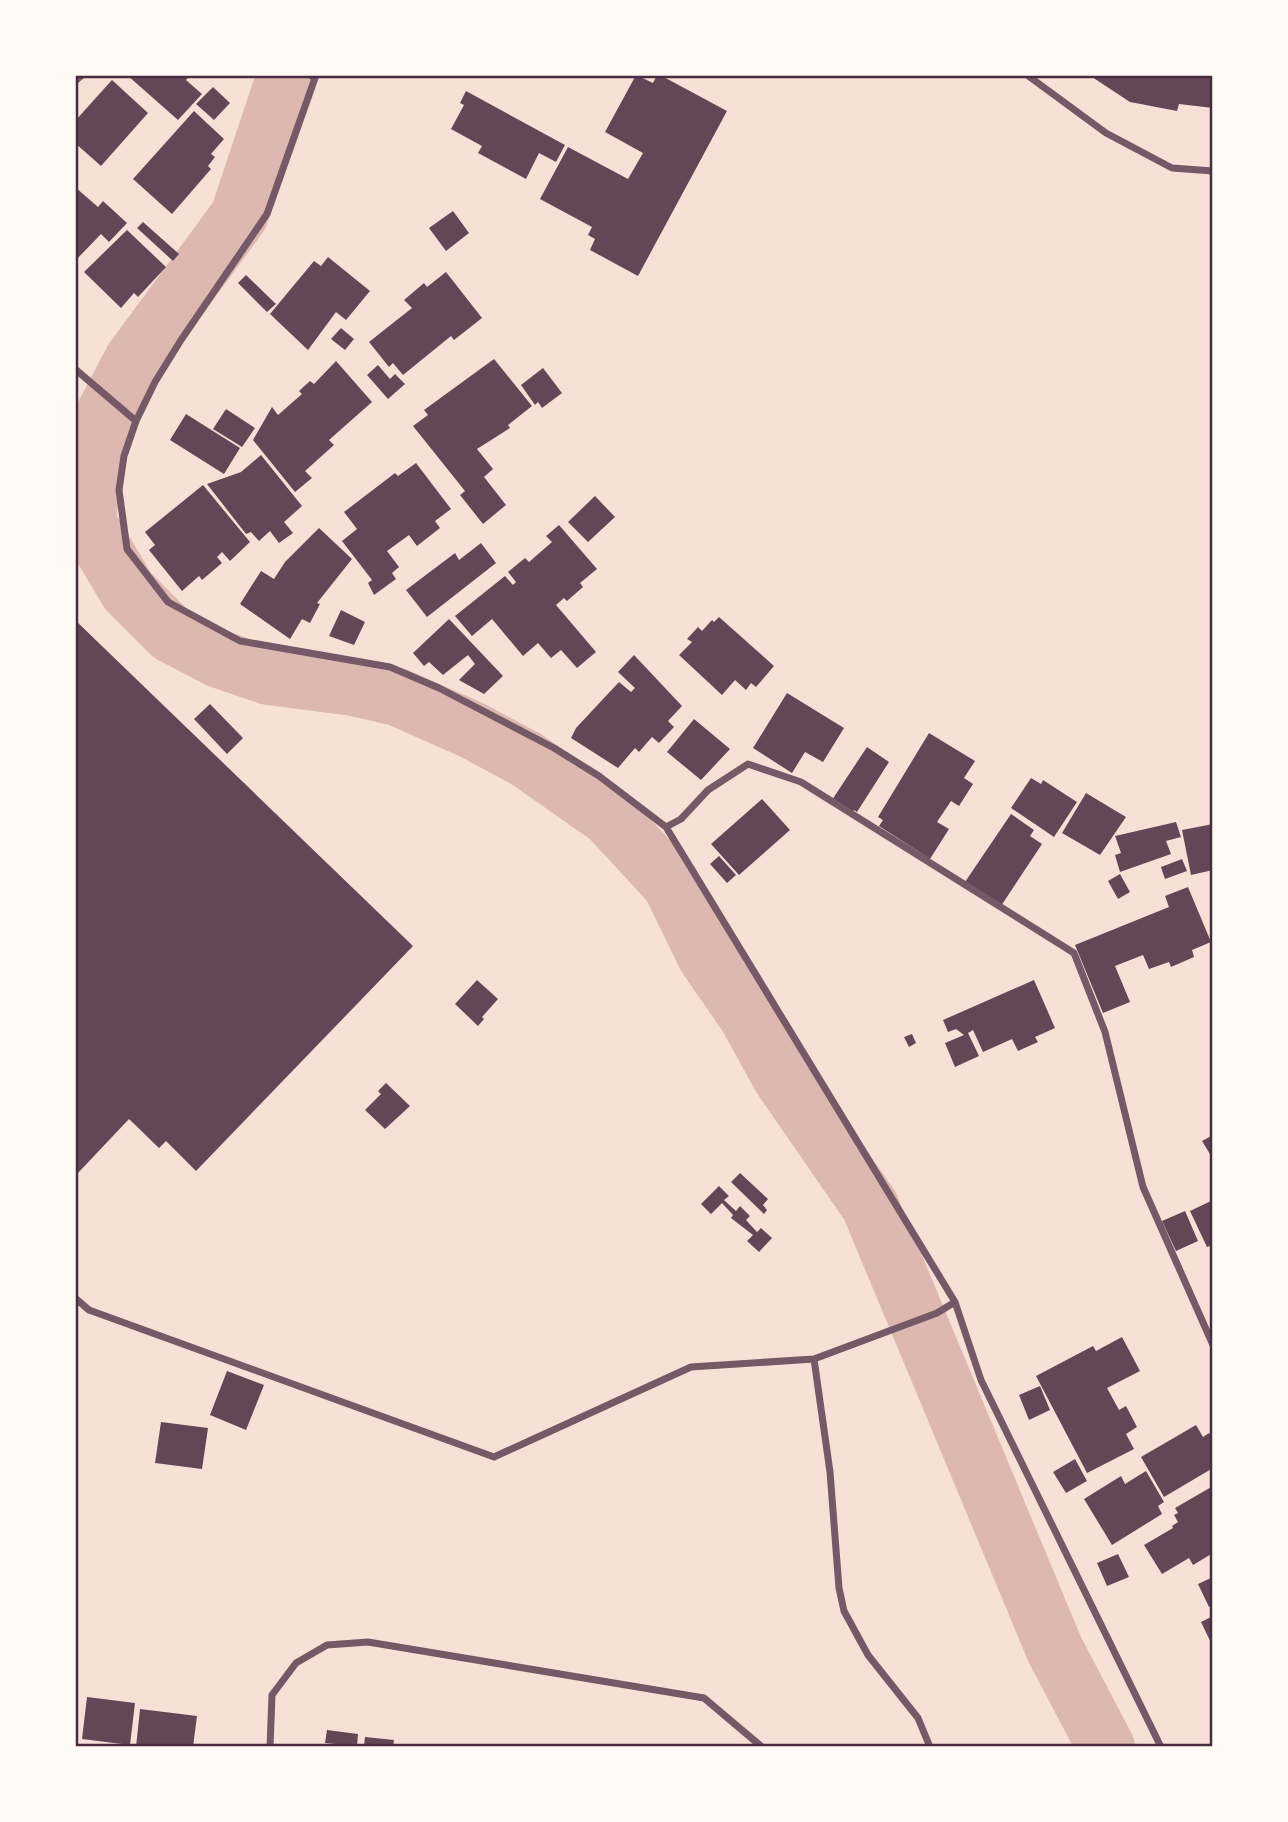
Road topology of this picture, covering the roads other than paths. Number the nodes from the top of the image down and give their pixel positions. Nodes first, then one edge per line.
1 (82, 75) edge
2 (310, 75) edge
3 (1027, 75) edge
4 (75, 81) edge
5 (1213, 171) edge
6 (75, 369) edge
7 (136, 421) junction
8 (666, 827) junction
9 (75, 1298) edge
10 (955, 1302) junction
11 (1213, 1345) edge
12 (814, 1359) junction
13 (270, 1747) edge
14 (762, 1747) edge
15 (930, 1747) edge
16 (1161, 1747) edge

1 - 4 street
2 - 7 street
3 - 5 street
6 - 7 street
7 - 8 street
8 - 10 street
8 - 11 street
9 - 12 street
10 - 12 street
10 - 16 street
12 - 15 street
13 - 14 street

